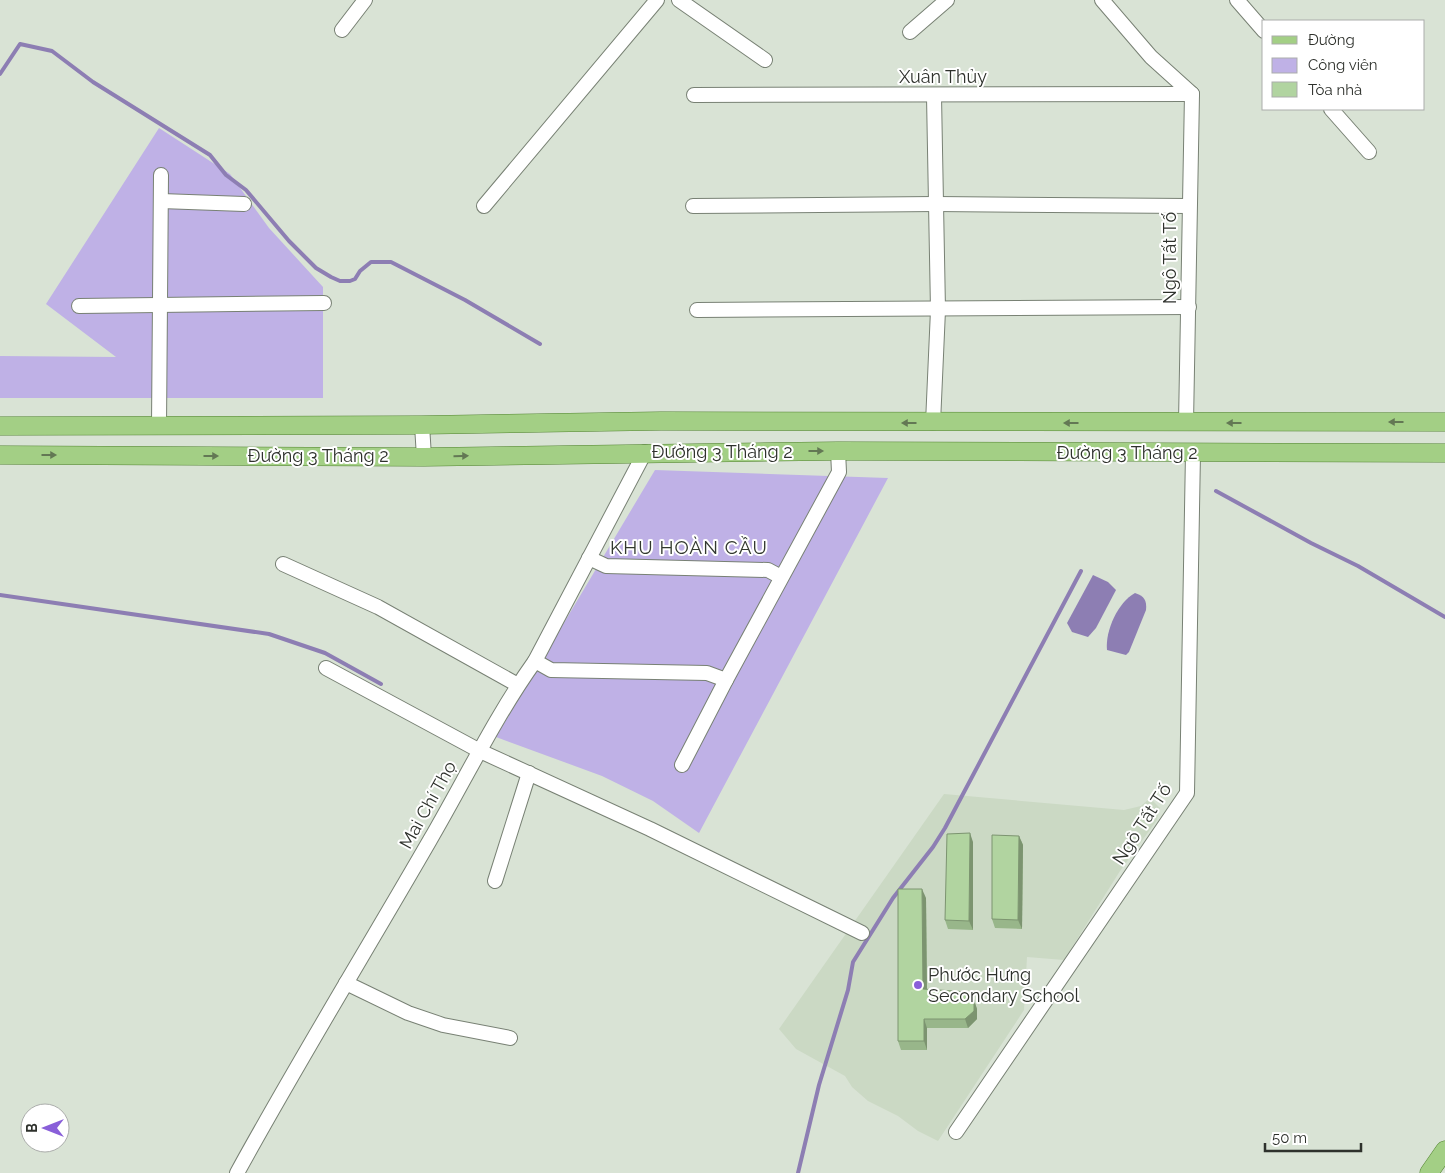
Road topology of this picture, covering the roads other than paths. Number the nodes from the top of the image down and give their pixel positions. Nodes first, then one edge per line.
1 (365, 0) edge
2 (657, 0) edge
3 (679, 0) edge
4 (947, 0) edge
5 (1102, 0) edge
6 (1237, 0) edge
7 (1262, 28) edge
8 (342, 30) dead end
9 (910, 32) dead end
10 (765, 60) dead end
11 (1192, 94) junction
12 (694, 95) dead end
13 (934, 96) junction
14 (1332, 110) edge
15 (1369, 152) dead end
16 (162, 175) dead end
17 (161, 201) junction
18 (244, 204) dead end
19 (936, 204) junction
20 (484, 206) dead end
21 (693, 206) dead end
22 (1189, 206) junction
23 (324, 303) dead end
24 (160, 305) junction
25 (79, 306) dead end
26 (1189, 307) junction
27 (697, 310) dead end
28 (938, 310) junction
29 (1445, 422) edge
30 (933, 423) junction
31 (1186, 423) junction
32 (422, 425) junction
33 (0, 426) edge
34 (159, 426) junction
35 (838, 451) junction
36 (645, 452) junction
37 (1193, 452) junction
38 (1445, 453) edge
39 (0, 454) edge
40 (424, 456) junction
41 (589, 558) junction
42 (283, 564) dead end
43 (781, 577) junction
44 (535, 661) junction
45 (326, 668) dead end
46 (726, 680) junction
47 (518, 685) junction
48 (480, 751) junction
49 (682, 765) dead end
50 (529, 773) junction
51 (495, 882) dead end
52 (862, 933) dead end
53 (346, 983) junction
54 (510, 1038) dead end
55 (956, 1132) dead end
56 (1445, 1150) edge
57 (237, 1173) edge
58 (1429, 1173) edge

1 - 8 street
2 - 20 street
3 - 10 street
4 - 9 street
5 - 11 street
6 - 7 street
11 - 13 street, Xuân Thủy
11 - 22 street, Ngô Tất Tố
12 - 13 street, Xuân Thủy
13 - 19 street
14 - 15 street
16 - 17 street
17 - 18 street
17 - 24 street
19 - 21 street
19 - 22 street
19 - 28 street
22 - 26 street, Ngô Tất Tố
23 - 24 street
24 - 25 street
24 - 34 street
26 - 28 street
26 - 31 street, Ngô Tất Tố
27 - 28 street
28 - 30 street
29 -> 31 main road, Đường 3 Tháng 2
31 -> 30 main road, Đường 3 Tháng 2
30 -> 32 main road, Đường 3 Tháng 2
32 - 34 main road, Đường 3 Tháng 2
32 - 40 street
33 - 34 main road, Đường 3 Tháng 2
36 -> 35 main road, Đường 3 Tháng 2
35 - 37 main road, Đường 3 Tháng 2
35 - 43 street
40 -> 36 main road, Đường 3 Tháng 2
36 - 41 street, Mai Chí Thọ
37 - 38 main road, Đường 3 Tháng 2
37 - 55 street, Ngô Tất Tố
39 -> 40 main road, Đường 3 Tháng 2
41 - 43 street
41 - 44 street, Mai Chí Thọ
42 - 47 street
43 - 46 street
44 - 46 street
44 - 47 street, Mai Chí Thọ
45 - 48 street
46 - 49 street
47 - 48 street, Mai Chí Thọ
48 - 50 street
48 - 53 street, Mai Chí Thọ
50 - 51 street
50 - 52 street
53 - 54 street
53 - 57 street, Mai Chí Thọ
56 - 58 main road

